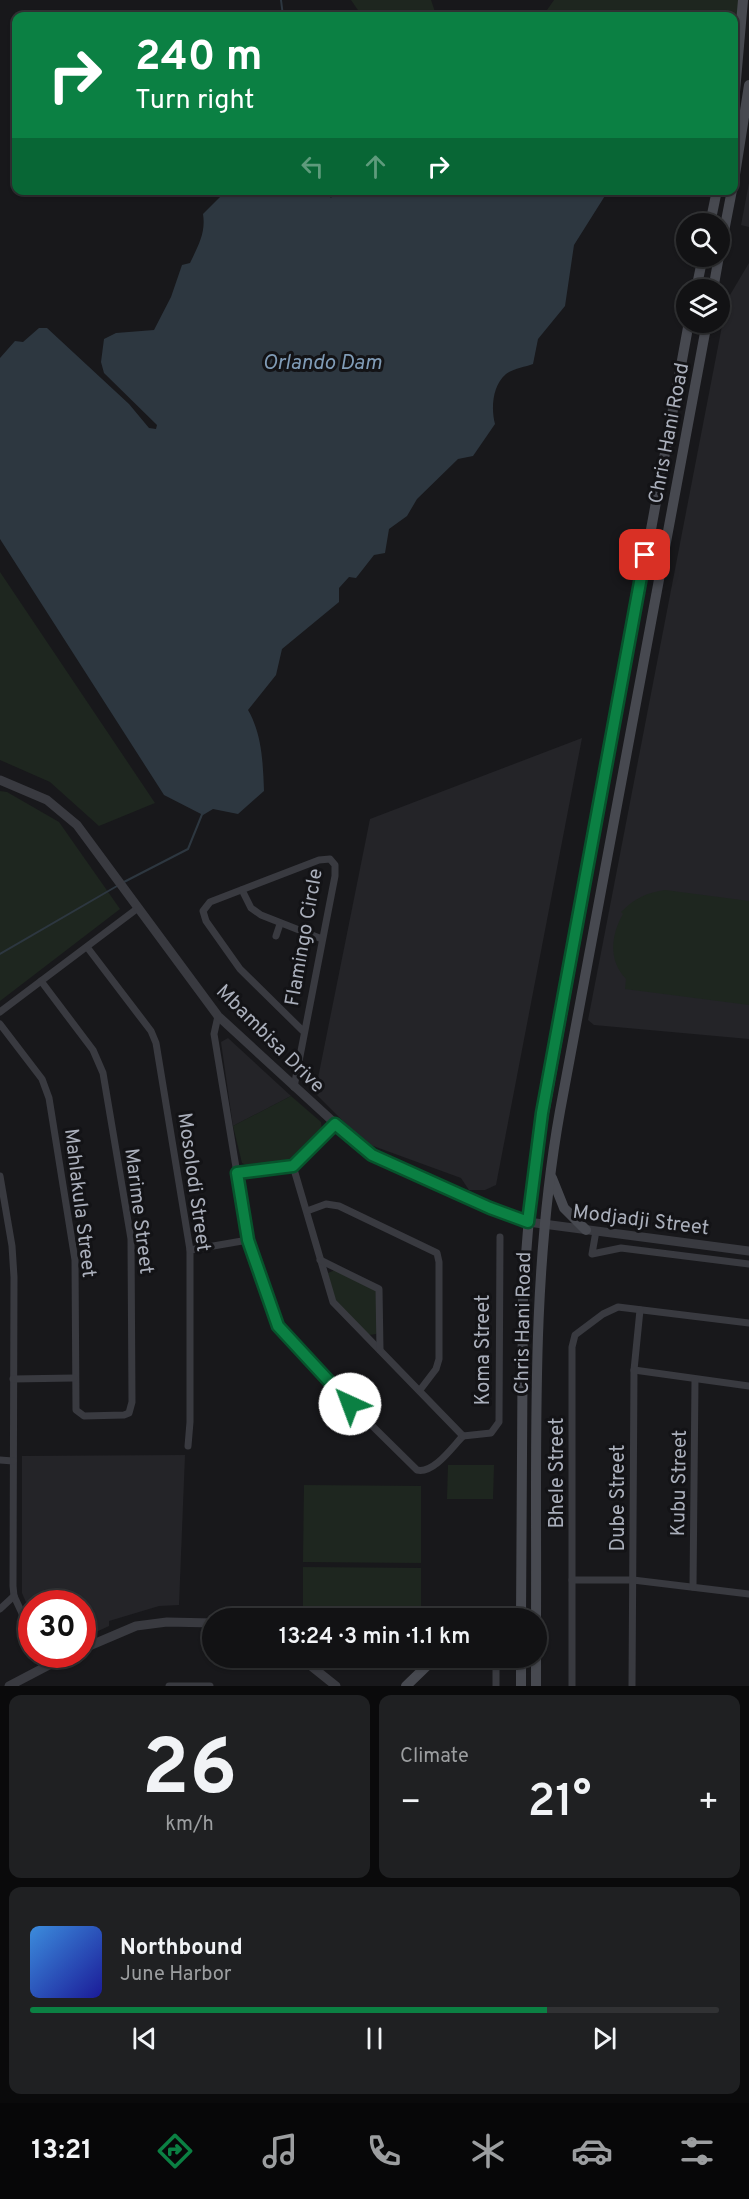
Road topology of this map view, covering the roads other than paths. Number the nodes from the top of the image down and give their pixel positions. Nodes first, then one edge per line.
1 (743, 0) edge
2 (738, 57) edge
3 (749, 85) edge
4 (738, 155) edge
5 (716, 195) edge
6 (731, 195) edge
7 (712, 213) edge
8 (728, 213) edge
9 (688, 333) edge
10 (705, 333) edge
11 (685, 346) junction
12 (703, 349) junction
13 (0, 780) edge
14 (242, 890) junction
15 (138, 908) junction
16 (280, 924) junction
17 (276, 936) dead end
18 (322, 939) junction
19 (87, 947) junction
20 (41, 981) junction
21 (0, 1012) edge
22 (218, 1016) junction
23 (0, 1024) edge
24 (304, 1032) junction
25 (294, 1087) junction
26 (335, 1124) junction
27 (293, 1166) junction
28 (550, 1169) junction
29 (237, 1173) junction
30 (0, 1176) edge
31 (307, 1211) junction
32 (528, 1222) junction
33 (543, 1224) junction
34 (591, 1230) junction
35 (500, 1237) dead end
36 (248, 1240) junction
37 (190, 1250) junction
38 (749, 1251) edge
39 (320, 1260) junction
40 (749, 1264) edge
41 (640, 1310) junction
42 (749, 1323) edge
43 (380, 1350) junction
44 (634, 1370) junction
45 (74, 1378) junction
46 (14, 1379) junction
47 (695, 1380) junction
48 (749, 1386) edge
49 (420, 1390) junction
50 (464, 1436) junction
51 (188, 1446) dead end
52 (0, 1461) edge
53 (13, 1461) junction
54 (572, 1580) junction
55 (633, 1580) junction
56 (693, 1587) junction
57 (749, 1594) edge
58 (14, 1596) junction
59 (18, 1605) edge
60 (521, 1608) edge
61 (536, 1608) edge
62 (0, 1609) edge
63 (202, 1623) edge
64 (96, 1643) edge
65 (41, 1668) edge
66 (312, 1668) edge
67 (425, 1668) edge
68 (496, 1668) edge
69 (521, 1668) edge
70 (536, 1668) edge
71 (329, 1684) edge
72 (9, 1686) edge
73 (169, 1686) edge
74 (210, 1686) edge
75 (406, 1686) edge
76 (496, 1686) edge
77 (521, 1686) edge
78 (536, 1686) edge
79 (572, 1686) edge
80 (632, 1686) edge

1 - 2 main road
3 - 4 main road
5 - 7 main road
6 - 8 main road
9 - 11 main road, Chris Hani Road
10 - 12 main road, Chris Hani Road
11 - 12 main road
11 - 32 main road, Chris Hani Road
12 - 28 main road, Chris Hani Road
13 - 15 street, Mbambisa Drive
14 - 16 street
14 - 18 street, Flamingo Circle
14 - 24 street, Flamingo Circle
15 - 19 street
15 - 22 street, Mbambisa Drive
16 - 17 street
16 - 18 street
18 - 24 street, Flamingo Circle
19 - 20 street
19 - 37 street, Mosolodi Street
20 - 21 street
20 - 45 street, Marime Street
22 - 25 street, Mbambisa Drive
22 - 29 street
23 - 45 street, Mahlakula Street
24 - 25 street, Flamingo Circle
25 - 26 street, Mbambisa Drive
26 - 27 street
26 - 32 street, Mbambisa Drive
27 - 29 street
27 - 31 street
28 - 33 main road, Chris Hani Road
28 - 34 main road
29 - 36 street
30 - 46 street
31 - 39 street
31 - 49 street
32 - 33 street, Modjadji Street
32 - 60 main road, Chris Hani Road
33 - 34 street, Modjadji Street
33 - 61 main road, Chris Hani Road
34 - 38 street, Modjadji Street
34 - 40 street
35 - 50 street, Koma Street
36 - 37 street
36 - 50 street
37 - 51 street, Mosolodi Street
39 - 43 street
39 - 43 street
41 - 42 street
41 - 44 street, Dube Street
41 - 54 street, Bhele Street
43 - 49 street
44 - 47 street
44 - 55 street, Dube Street
45 - 46 street
46 - 53 street
47 - 48 street
47 - 56 street, Kubu Street
49 - 50 street
52 - 53 street
53 - 58 street
54 - 55 street
54 - 79 street, Bhele Street
55 - 56 street
55 - 80 street, Dube Street
56 - 57 street
58 - 59 street
58 - 62 street
63 - 64 street
65 - 72 street
66 - 71 street
67 - 75 main road
68 - 76 street
69 - 77 main road
70 - 78 main road
73 - 74 street

